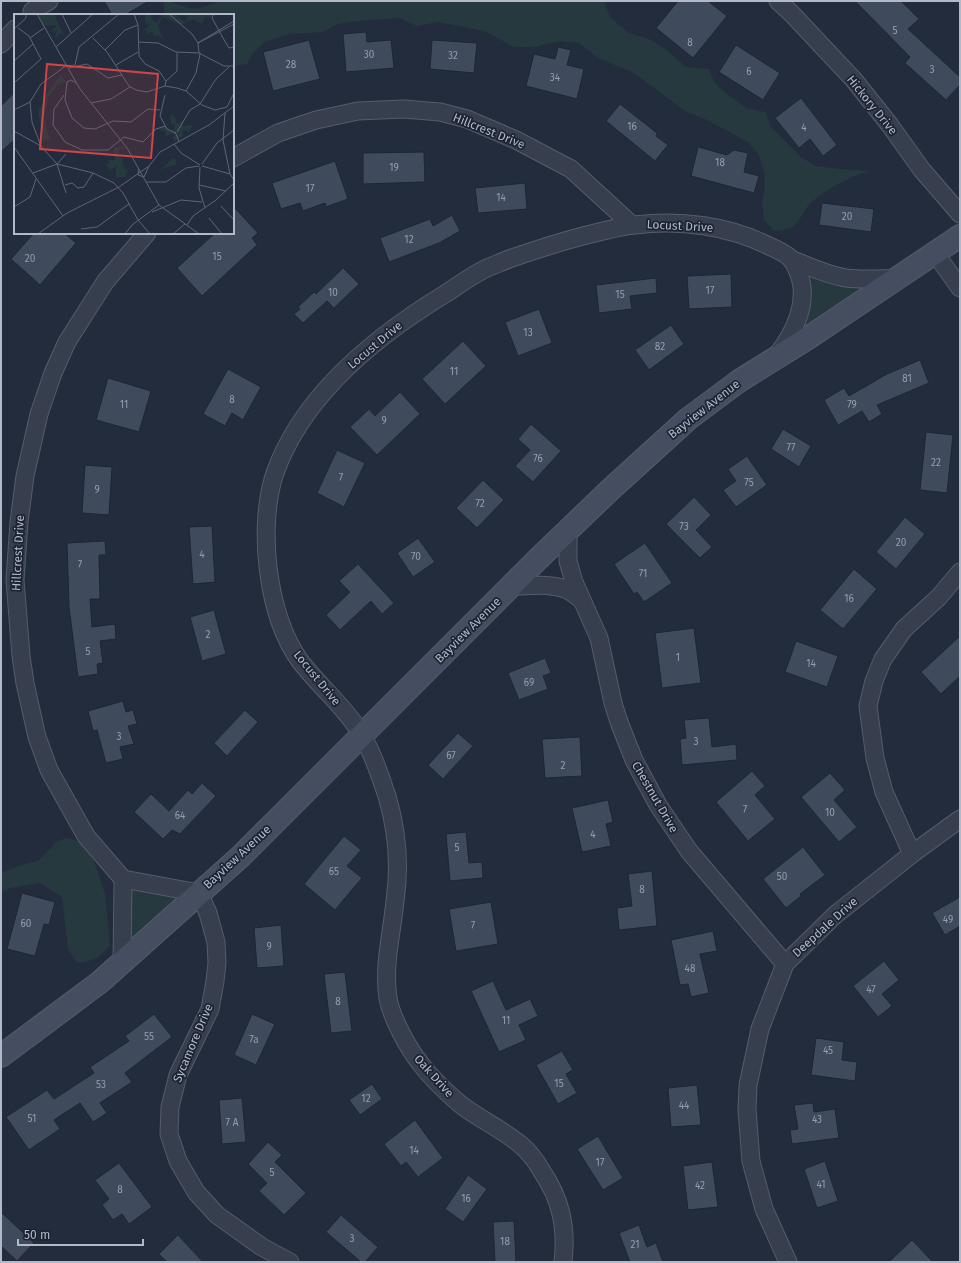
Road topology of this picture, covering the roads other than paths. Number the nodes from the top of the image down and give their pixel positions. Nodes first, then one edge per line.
1 (49, 1) edge
2 (778, 1) edge
3 (33, 9) edge
4 (14, 30) edge
5 (1, 44) edge
6 (234, 157) edge
7 (960, 214) edge
8 (632, 225) junction
9 (146, 234) edge
10 (960, 236) edge
11 (936, 253) junction
12 (793, 260) junction
13 (898, 278) junction
14 (960, 288) edge
15 (774, 359) junction
16 (568, 531) junction
17 (960, 572) edge
18 (512, 586) junction
19 (581, 599) junction
20 (361, 735) junction
21 (960, 819) edge
22 (912, 854) junction
23 (123, 879) junction
24 (199, 893) junction
25 (122, 962) junction
26 (785, 964) junction
27 (1, 1056) edge
28 (290, 1262) edge
29 (563, 1262) edge
30 (788, 1262) edge

1 - 3 street
2 - 7 street, Hickory Drive
4 - 5 street
6 - 8 street, Hillcrest Drive
8 - 12 street, Locust Drive
8 - 20 street, Locust Drive
9 - 23 street, Hillcrest Drive
10 - 11 main road, Bayview Avenue
11 - 13 main road, Bayview Avenue
11 - 14 street
12 - 13 street, Locust Drive
12 - 15 street
13 - 15 main road, Bayview Avenue
15 - 16 main road, Bayview Avenue
16 - 18 main road, Bayview Avenue
16 - 19 street, Chestnut Drive
17 - 22 street
18 - 19 street
18 - 20 main road, Bayview Avenue
19 - 26 street, Chestnut Drive
20 - 24 main road, Bayview Avenue
20 - 29 street, Oak Drive
21 - 22 street, Deepdale Drive
22 - 26 street, Deepdale Drive
23 - 24 street
23 - 25 street
24 - 25 main road, Bayview Avenue
24 - 28 street, Sycamore Drive
25 - 27 main road, Bayview Avenue
26 - 30 street, Deepdale Drive

